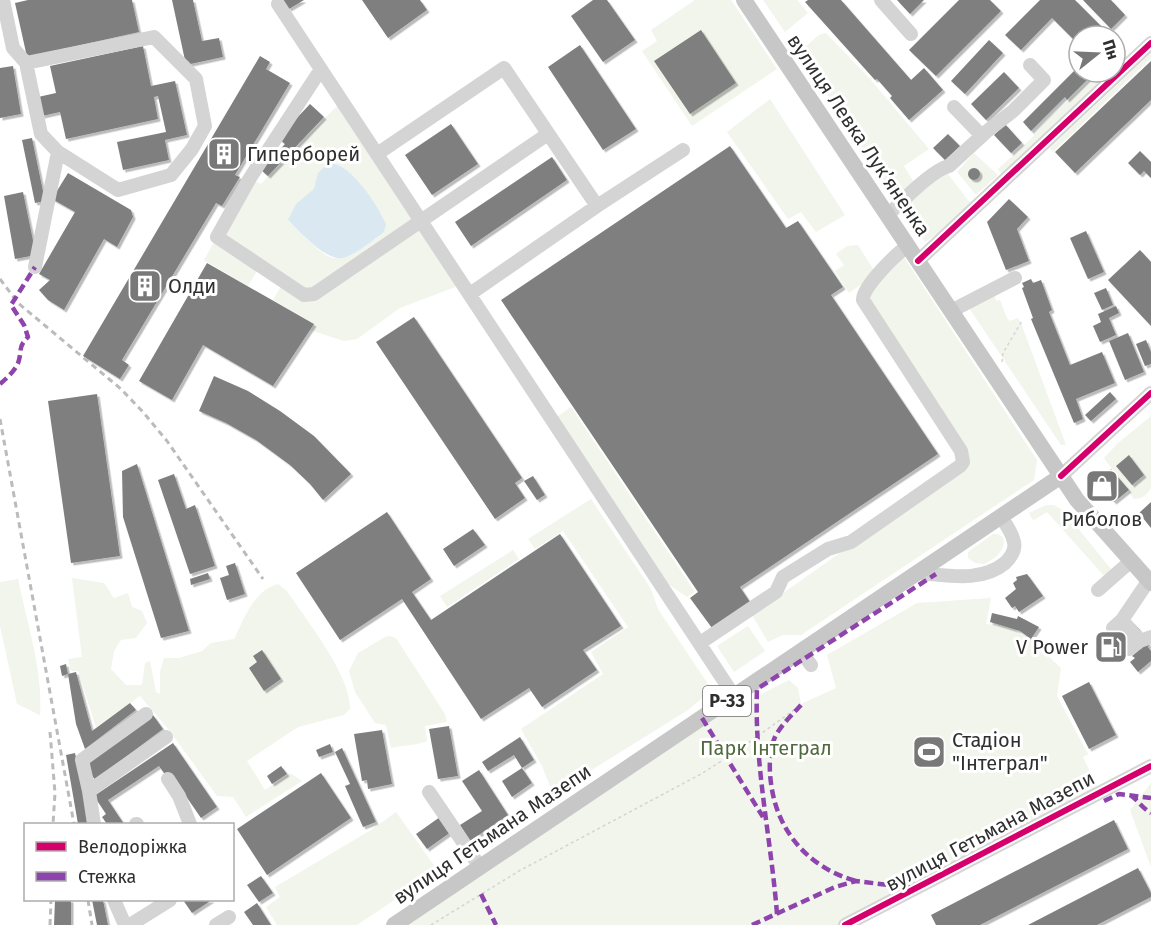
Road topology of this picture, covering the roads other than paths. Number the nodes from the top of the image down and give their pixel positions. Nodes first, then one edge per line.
1 (4, 0) edge
2 (744, 0) edge
3 (881, 0) edge
4 (278, 4) dead end
5 (911, 34) dead end
6 (1151, 43) edge
7 (26, 63) junction
8 (1030, 65) dead end
9 (321, 69) junction
10 (954, 107) dead end
11 (548, 134) junction
12 (982, 136) junction
13 (683, 150) dead end
14 (58, 152) junction
15 (377, 154) junction
16 (597, 206) junction
17 (888, 215) junction
18 (422, 220) junction
19 (908, 246) junction
20 (918, 261) junction
21 (35, 267) dead end
22 (1015, 278) dead end
23 (470, 294) junction
24 (951, 311) junction
25 (1151, 393) edge
26 (1061, 476) junction
27 (1001, 516) junction
28 (1131, 561) junction
29 (918, 573) junction
30 (1150, 582) edge
31 (1098, 590) dead end
32 (1145, 639) edge
33 (700, 644) junction
34 (734, 696) junction
35 (146, 714) dead end
36 (166, 737) dead end
37 (1151, 766) edge
38 (168, 779) dead end
39 (89, 791) junction
40 (429, 792) dead end
41 (94, 823) edge
42 (189, 823) edge
43 (480, 867) junction
44 (114, 901) edge
45 (168, 901) edge
46 (229, 917) dead end
47 (125, 925) edge
48 (130, 925) edge
49 (216, 925) edge
50 (394, 925) edge
51 (846, 925) edge

1 - 7 street
2 - 17 main road, вулиця Левка Лукʼяненка
3 - 5 street
4 - 9 street
6 - 20 street
7 - 14 street
7 - 14 street
8 - 12 street
9 - 15 street
9 - 18 street
10 - 12 street
11 - 15 street
11 - 16 street
11 - 18 street
12 - 17 street
13 - 16 street
14 - 21 street
15 - 18 street
16 - 23 street
17 - 19 main road, вулиця Левка Лукʼяненка
18 - 23 street
19 - 20 main road, вулиця Левка Лукʼяненка
19 - 33 street
20 - 24 main road, вулиця Левка Лукʼяненка
22 - 24 street
23 - 33 street
24 - 26 main road, вулиця Левка Лукʼяненка
25 - 26 street
26 - 27 main road, вулиця Гетьмана Мазепи / Р-33
26 - 28 main road, вулиця Левка Лукʼяненка
27 - 29 main road, вулиця Гетьмана Мазепи / Р-33
27 - 29 street
28 - 30 main road, вулиця Левка Лукʼяненка
28 - 31 street
29 - 34 main road, вулиця Гетьмана Мазепи / Р-33
30 - 32 street
33 - 34 street
34 - 43 main road, вулиця Гетьмана Мазепи / Р-33
35 - 39 street
36 - 39 street
37 - 51 street, вулиця Гетьмана Мазепи
38 - 42 street
39 - 41 street
40 - 43 street
43 - 50 main road, вулиця Гетьмана Мазепи / Р-33
44 - 47 street
45 - 48 street
46 - 49 street

